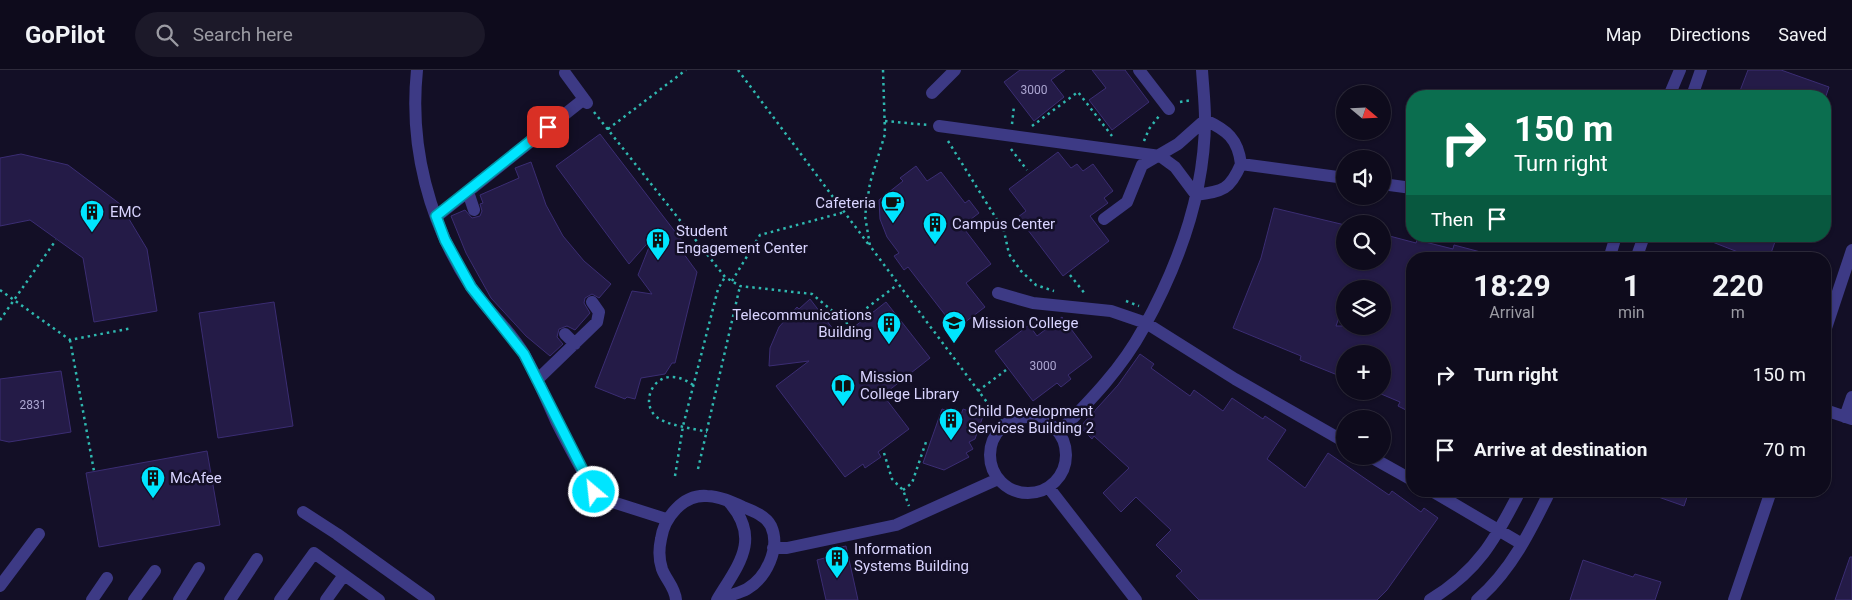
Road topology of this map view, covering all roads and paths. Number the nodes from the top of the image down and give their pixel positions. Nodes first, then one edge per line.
1 (417, 70) edge
2 (686, 70) edge
3 (738, 70) edge
4 (882, 70) edge
5 (955, 70) edge
6 (1139, 70) edge
7 (1202, 70) edge
8 (1680, 70) edge
9 (1702, 70) edge
10 (565, 73) dead end
11 (1672, 90) edge
12 (1694, 90) edge
13 (932, 93) dead end
14 (585, 101) junction
15 (1014, 106) dead end
16 (1169, 109) dead end
17 (1205, 120) junction
18 (885, 121) junction
19 (939, 126) junction
20 (608, 129) junction
21 (1015, 130) junction
22 (1000, 134) junction
23 (1124, 150) junction
24 (1160, 156) junction
25 (1241, 164) junction
26 (1027, 170) dead end
27 (1336, 177) edge
28 (1391, 185) edge
29 (1406, 187) edge
30 (468, 192) junction
31 (1196, 195) junction
32 (474, 210) dead end
33 (845, 212) junction
34 (436, 216) junction
35 (1104, 219) dead end
36 (56, 240) dead end
37 (870, 246) junction
38 (1852, 250) edge
39 (1070, 275) dead end
40 (725, 277) junction
41 (732, 282) junction
42 (898, 285) junction
43 (740, 286) junction
44 (0, 290) edge
45 (1058, 292) dead end
46 (998, 293) dead end
47 (1077, 295) dead end
48 (14, 300) junction
49 (1124, 301) dead end
50 (592, 302) dead end
51 (1831, 313) edge
52 (1149, 318) junction
53 (0, 320) edge
54 (132, 328) dead end
55 (565, 334) dead end
56 (70, 340) junction
57 (575, 344) junction
58 (1006, 370) dead end
59 (538, 380) junction
60 (693, 385) junction
61 (978, 391) junction
62 (1852, 397) edge
63 (1831, 412) edge
64 (1848, 418) edge
65 (1004, 425) junction
66 (683, 426) junction
67 (707, 432) junction
68 (1059, 432) junction
69 (1336, 437) edge
70 (926, 442) dead end
71 (884, 453) dead end
72 (1385, 465) edge
73 (698, 469) dead end
74 (94, 471) dead end
75 (675, 476) dead end
76 (1406, 477) edge
77 (998, 479) junction
78 (1049, 488) junction
79 (903, 490) junction
80 (1442, 497) edge
81 (1517, 497) edge
82 (1547, 497) edge
83 (1769, 497) edge
84 (727, 500) junction
85 (303, 512) dead end
86 (914, 517) junction
87 (666, 519) junction
88 (1498, 530) junction
89 (39, 534) dead end
90 (1522, 544) junction
91 (773, 548) junction
92 (256, 560) dead end
93 (199, 568) dead end
94 (155, 571) dead end
95 (344, 574) junction
96 (107, 578) dead end
97 (0, 586) edge
98 (376, 599) edge
99 (717, 599) edge
100 (92, 600) edge
101 (134, 600) edge
102 (179, 600) edge
103 (230, 600) edge
104 (280, 600) edge
105 (326, 600) edge
106 (429, 600) edge
107 (676, 600) edge
108 (1136, 600) edge
109 (1430, 600) edge
110 (1477, 600) edge
111 (1734, 600) edge

1 - 34 street
2 - 20 path
3 - 33 path
4 - 18 path
5 - 13 street
6 - 16 street
7 - 17 street
8 - 11 street
9 - 12 street
10 - 14 street
14 - 20 path
14 - 30 street
15 - 21 path
17 - 24 street
17 - 25 street
17 - 31 street
18 - 19 path
18 - 37 path
19 - 22 street
19 - 45 path
20 - 40 path
21 - 22 street
21 - 23 street
21 - 23 path
22 - 26 path
23 - 24 street
24 - 31 street
24 - 35 street
25 - 27 street
25 - 31 street
28 - 29 street
30 - 32 street
30 - 34 street
31 - 52 street
33 - 37 path
33 - 41 path
34 - 59 street
36 - 48 path
37 - 42 path
38 - 51 street
39 - 47 path
40 - 41 path
40 - 60 path
41 - 43 path
42 - 43 path
42 - 61 path
43 - 67 path
44 - 48 path
46 - 52 street
48 - 53 path
48 - 56 path
49 - 52 path
50 - 57 street
52 - 68 street
52 - 69 street
54 - 56 path
55 - 57 street
56 - 74 path
57 - 59 street
58 - 61 path
59 - 87 street
60 - 66 path
60 - 66 path
61 - 65 path
62 - 64 street
63 - 64 street
65 - 68 street
65 - 77 street
66 - 67 path
66 - 75 path
67 - 73 path
68 - 78 street
70 - 79 path
71 - 79 path
72 - 76 street
77 - 78 street
77 - 86 street
78 - 108 street
79 - 86 path
80 - 88 street
81 - 88 street
82 - 90 street
83 - 111 street
84 - 87 street
84 - 91 street
84 - 99 street
85 - 106 street
86 - 91 street
87 - 107 street
88 - 90 street
88 - 109 street
89 - 97 street
90 - 110 street
91 - 99 street
92 - 103 street
93 - 102 street
94 - 101 street
95 - 98 street
95 - 104 street
95 - 105 street
96 - 100 street

